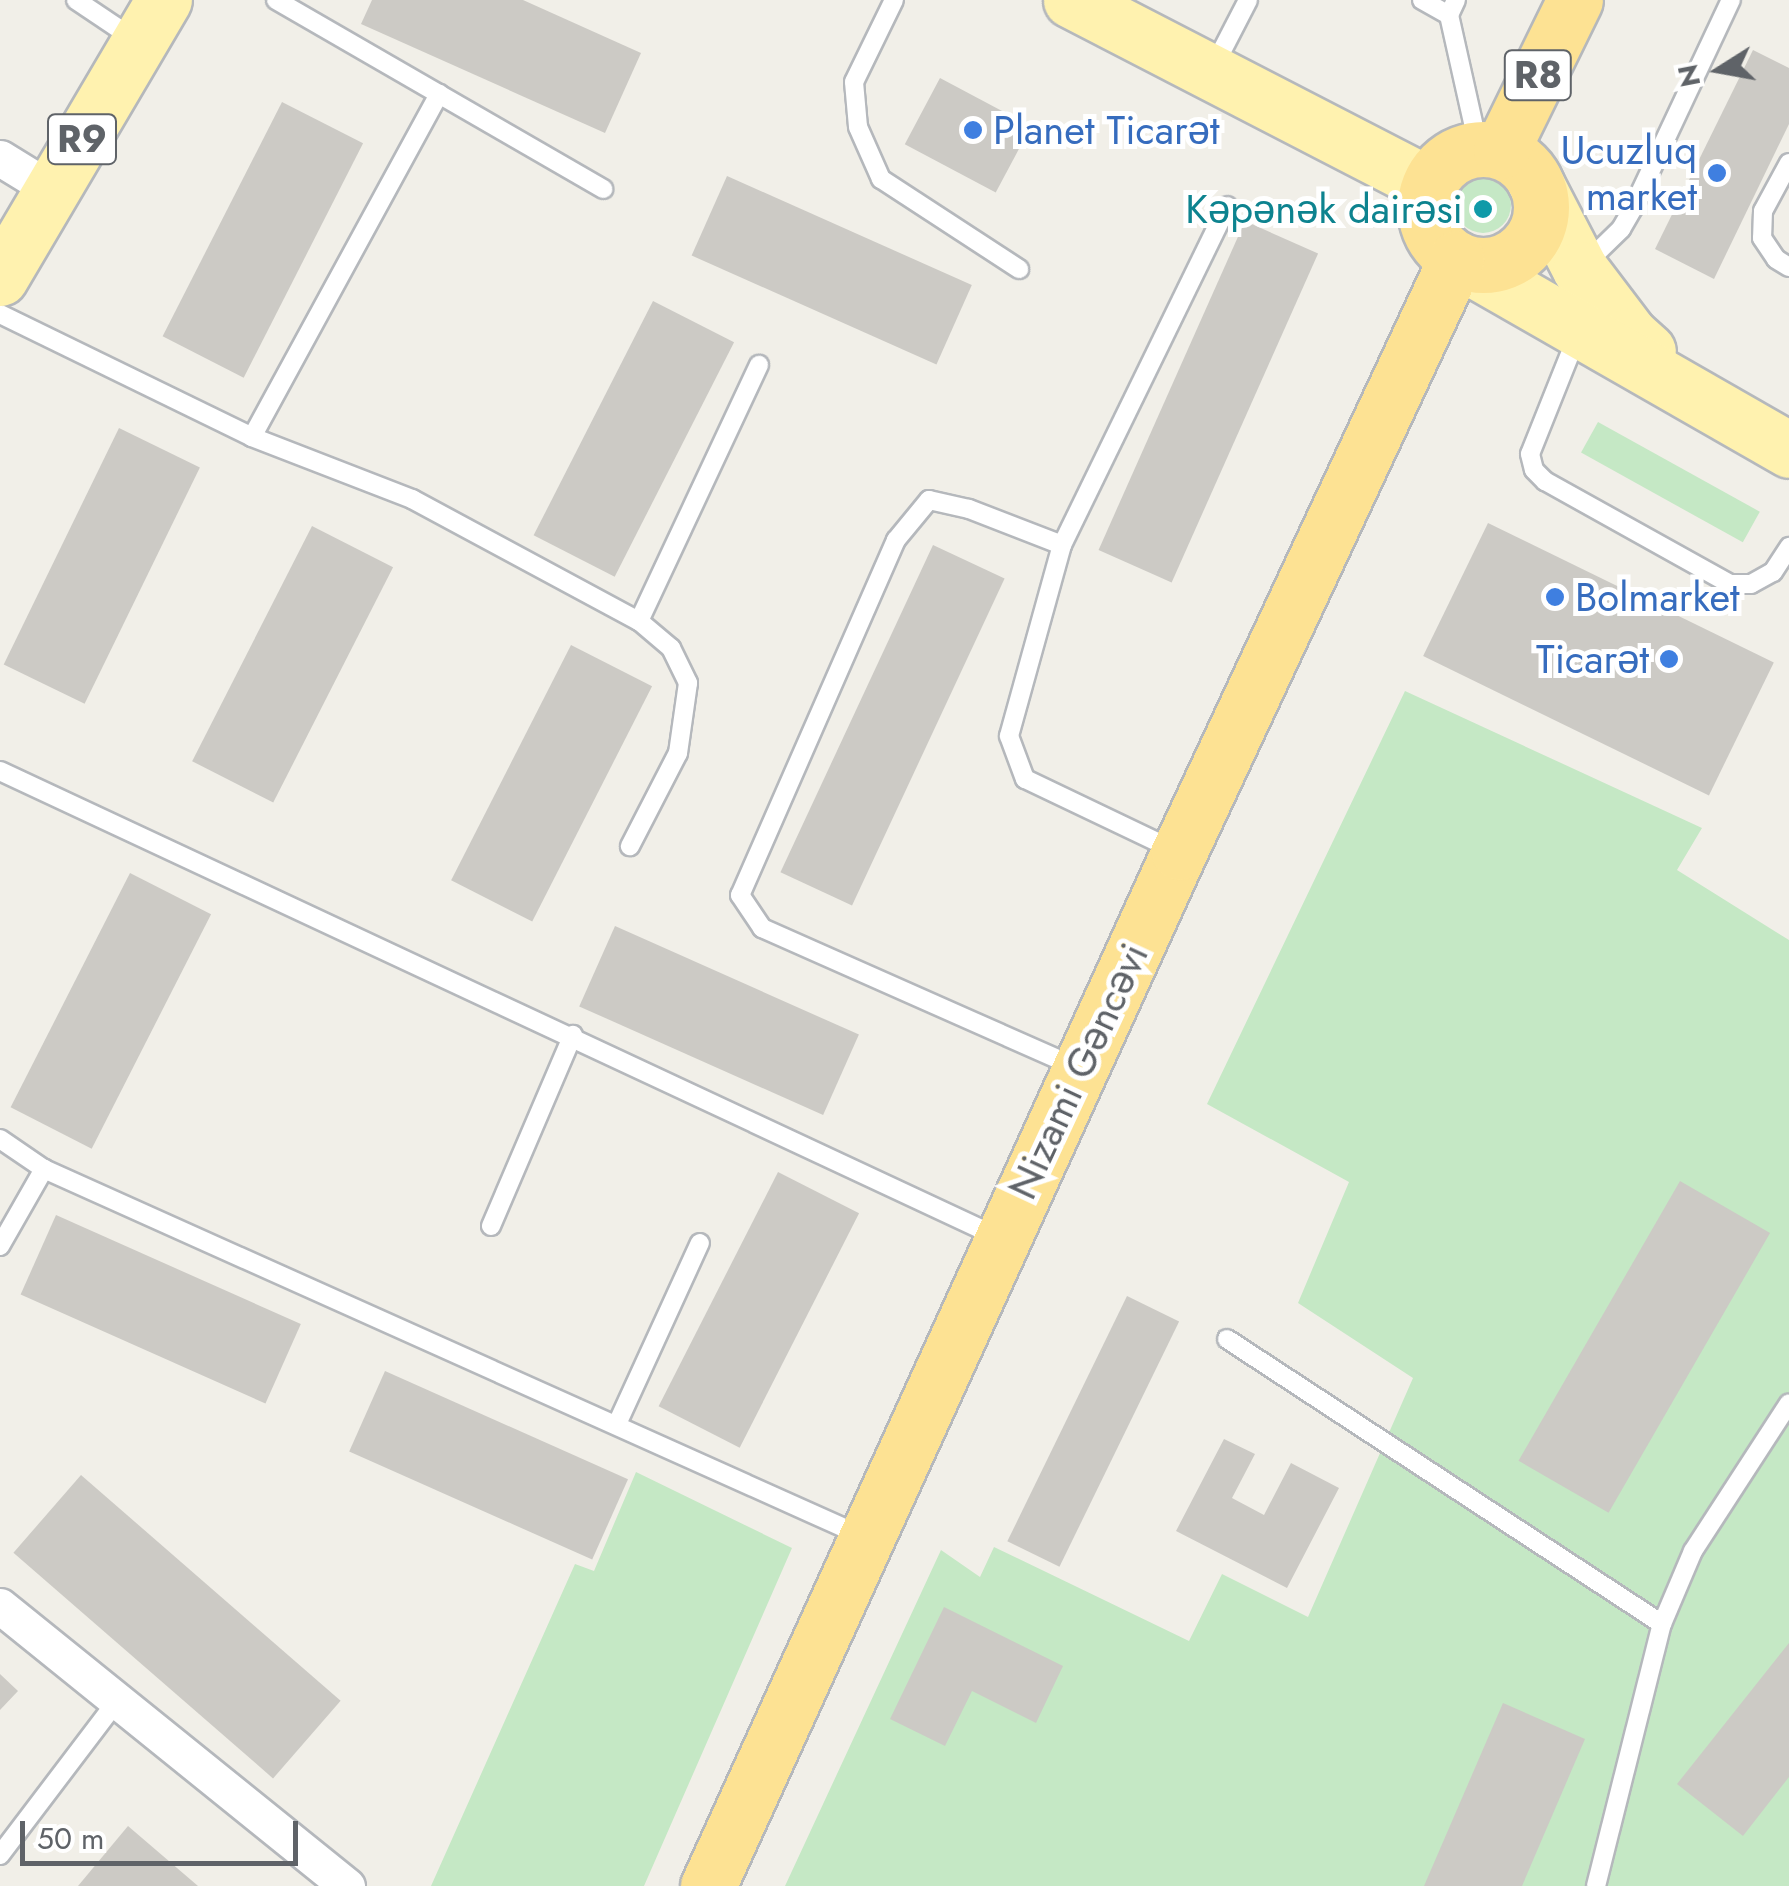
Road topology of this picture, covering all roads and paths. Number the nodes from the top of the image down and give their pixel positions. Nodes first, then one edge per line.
1 (76, 0) edge
2 (276, 0) edge
3 (894, 0) edge
4 (1071, 0) edge
5 (1248, 0) edge
6 (1422, 0) edge
7 (1575, 0) edge
8 (1731, 0) edge
9 (1452, 8) edge
10 (152, 21) edge
11 (1211, 72) junction
12 (439, 94) junction
13 (0, 158) edge
14 (1504, 159) junction
15 (1789, 163) edge
16 (1429, 185) junction
17 (603, 189) dead end
18 (52, 190) junction
19 (1227, 206) dead end
20 (1456, 259) junction
21 (1789, 267) edge
22 (1019, 269) dead end
23 (1580, 269) junction
24 (0, 278) edge
25 (0, 314) edge
26 (1580, 329) junction
27 (759, 364) dead end
28 (1699, 395) junction
29 (252, 437) junction
30 (1789, 450) edge
31 (1062, 545) junction
32 (1789, 546) edge
33 (639, 621) junction
34 (0, 771) edge
35 (630, 846) dead end
36 (1179, 852) junction
37 (573, 1035) junction
38 (1080, 1069) junction
39 (0, 1140) edge
40 (44, 1169) junction
41 (492, 1226) dead end
42 (1002, 1238) junction
43 (700, 1244) dead end
44 (0, 1246) edge
45 (1227, 1339) dead end
46 (1789, 1403) edge
47 (617, 1424) junction
48 (867, 1538) junction
49 (0, 1606) edge
50 (1662, 1624) junction
51 (117, 1701) junction
52 (0, 1854) edge
53 (346, 1886) edge
54 (708, 1886) edge
55 (1596, 1886) edge

1 - 10 lane
2 - 12 lane
3 - 22 lane
4 - 11 main road
5 - 11 lane
6 - 9 lane
7 - 14 highway, R8
8 - 23 lane
9 - 14 lane
10 - 18 main road, R9
11 - 16 main road
12 - 17 lane
12 - 29 lane
13 - 18 street
14 - 16 highway
14 - 20 highway
14 - 23 main road
15 - 21 lane
16 - 20 highway
18 - 24 main road, R9
19 - 31 lane
20 - 26 main road
20 - 36 highway, Nizami Gəncəvi
23 - 28 main road
25 - 29 lane
26 - 28 main road
26 - 32 lane
27 - 33 lane
28 - 30 main road
29 - 33 lane
31 - 36 lane
31 - 38 lane
33 - 35 lane
34 - 37 lane
36 - 38 highway, Nizami Gəncəvi
37 - 41 lane
37 - 42 lane
38 - 42 highway, Nizami Gəncəvi
39 - 40 lane
40 - 44 lane
40 - 47 lane
42 - 48 highway, Nizami Gəncəvi
43 - 47 lane
45 - 50 lane
46 - 50 lane
47 - 48 lane
48 - 54 highway, Nizami Gəncəvi
49 - 51 street
50 - 55 lane
51 - 52 lane
51 - 53 street

